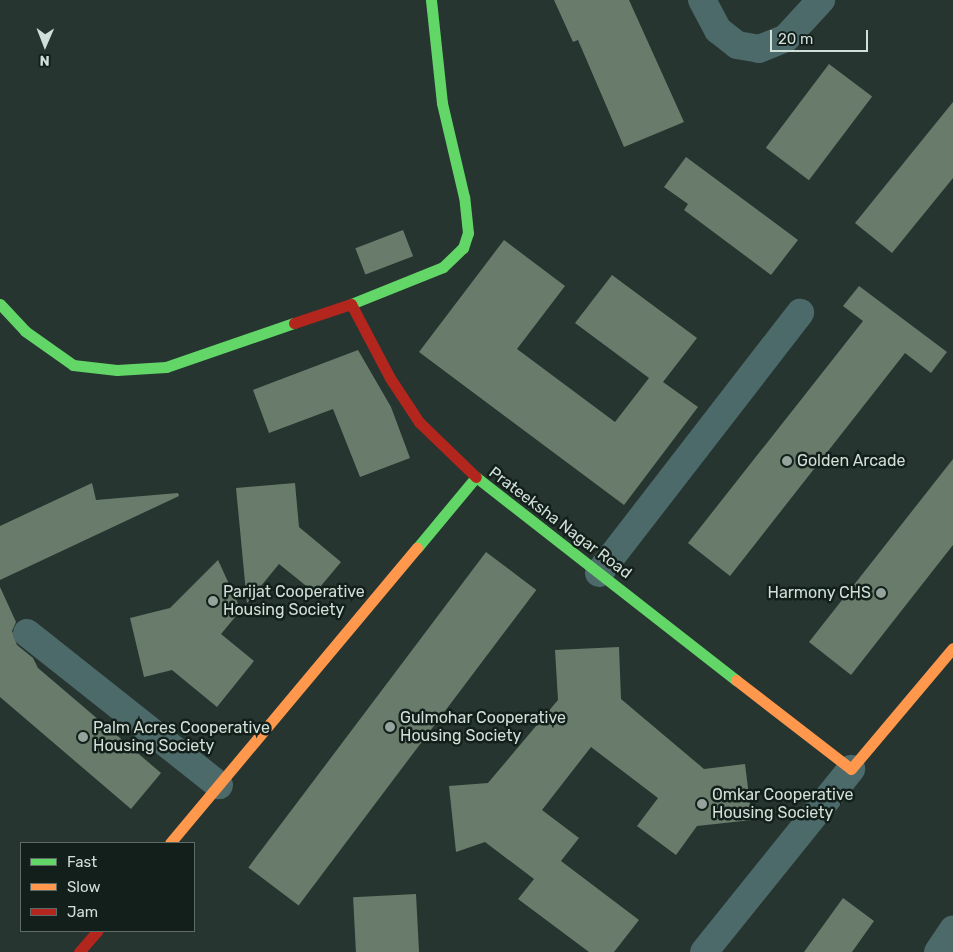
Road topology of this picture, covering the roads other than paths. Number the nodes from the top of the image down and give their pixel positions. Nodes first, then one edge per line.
1 (431, 0) edge
2 (702, 0) edge
3 (821, 0) edge
4 (0, 304) edge
5 (351, 304) junction
6 (800, 312) dead end
7 (476, 477) junction
8 (599, 573) junction
9 (28, 633) dead end
10 (953, 648) edge
11 (851, 769) junction
12 (219, 785) junction
13 (171, 842) edge
14 (953, 930) edge
15 (96, 932) edge
16 (79, 952) edge
17 (704, 952) edge
18 (938, 952) edge

1 - 5 street
2 - 3 street
4 - 5 street
5 - 7 street
6 - 8 street
7 - 8 street, Prateeksha Nagar Road
7 - 12 street, Prateeksha Nagar Road
8 - 11 street, Prateeksha Nagar Road
9 - 12 street
10 - 11 street
11 - 17 street
12 - 13 street, Prateeksha Nagar Road
14 - 18 street
15 - 16 street

